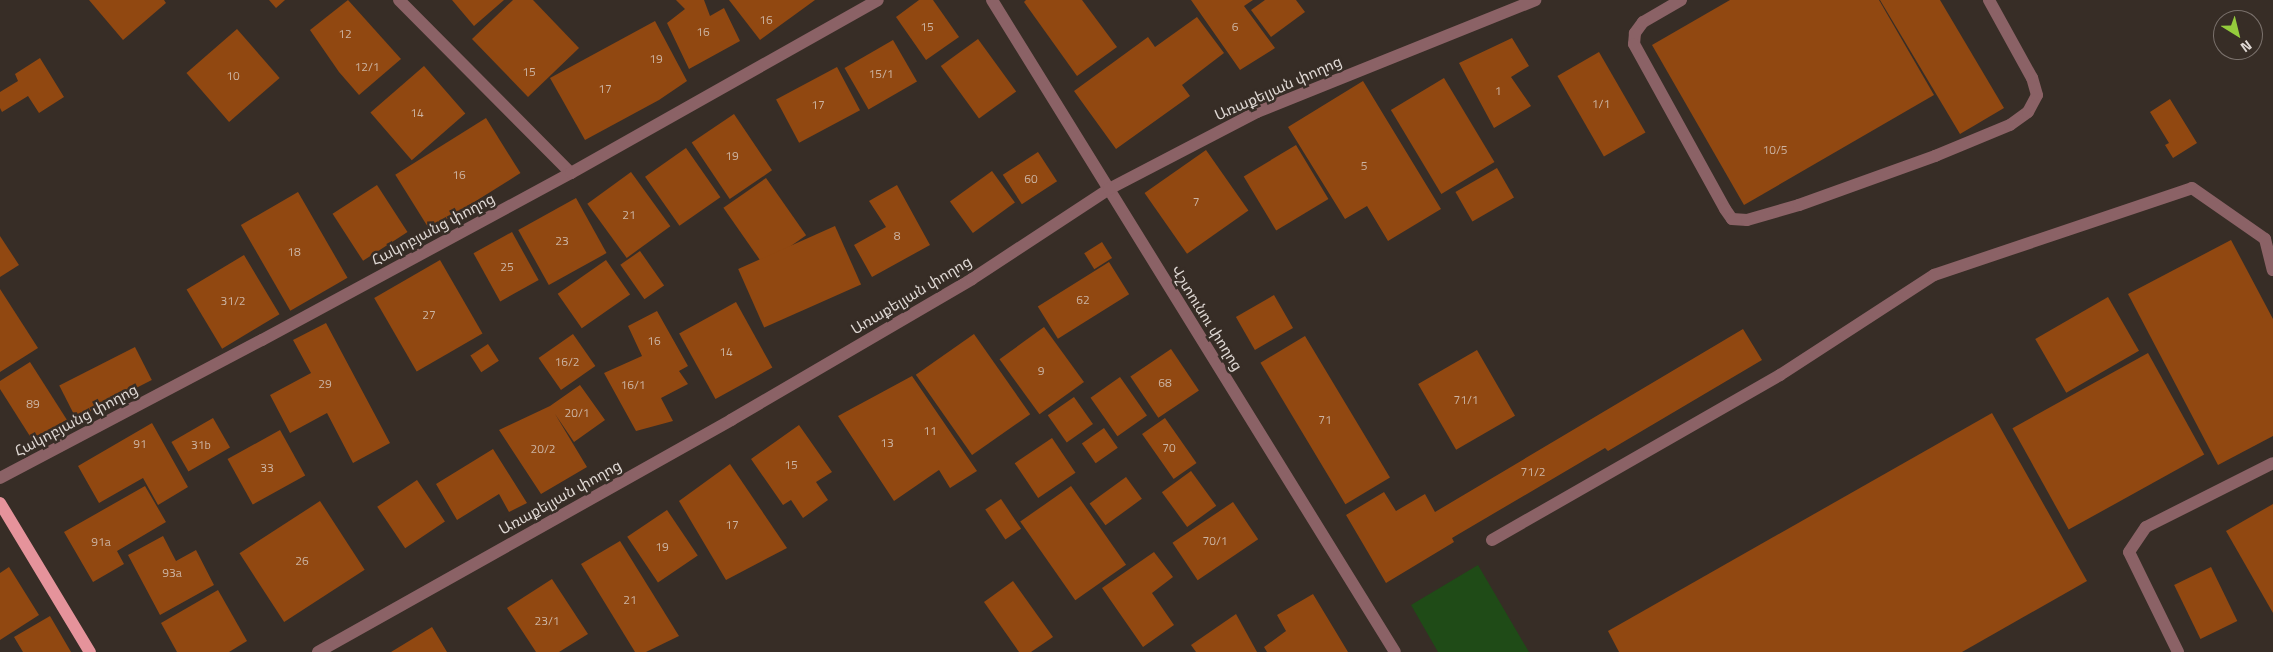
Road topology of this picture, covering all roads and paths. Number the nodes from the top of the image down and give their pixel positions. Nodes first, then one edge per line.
1 (399, 0) edge
2 (878, 0) edge
3 (992, 0) edge
4 (1535, 0) edge
5 (1681, 0) edge
6 (1988, 0) edge
7 (571, 173) junction
8 (1109, 189) junction
9 (2273, 270) edge
10 (2273, 463) edge
11 (0, 478) edge
12 (0, 503) edge
13 (1492, 540) dead end
14 (90, 652) edge
15 (318, 652) edge
16 (1395, 652) edge
17 (2178, 652) edge

1 - 7 street
2 - 7 street, Հակոբյանց փողոց
3 - 8 street, Վշտունու փողոց
4 - 8 street, Առաքելյան փողոց
5 - 6 street
7 - 11 street, Հակոբյանց փողոց
8 - 15 street, Առաքելյան փողոց
8 - 16 street, Վշտունու փողոց
9 - 13 street
10 - 17 street
12 - 14 main road

